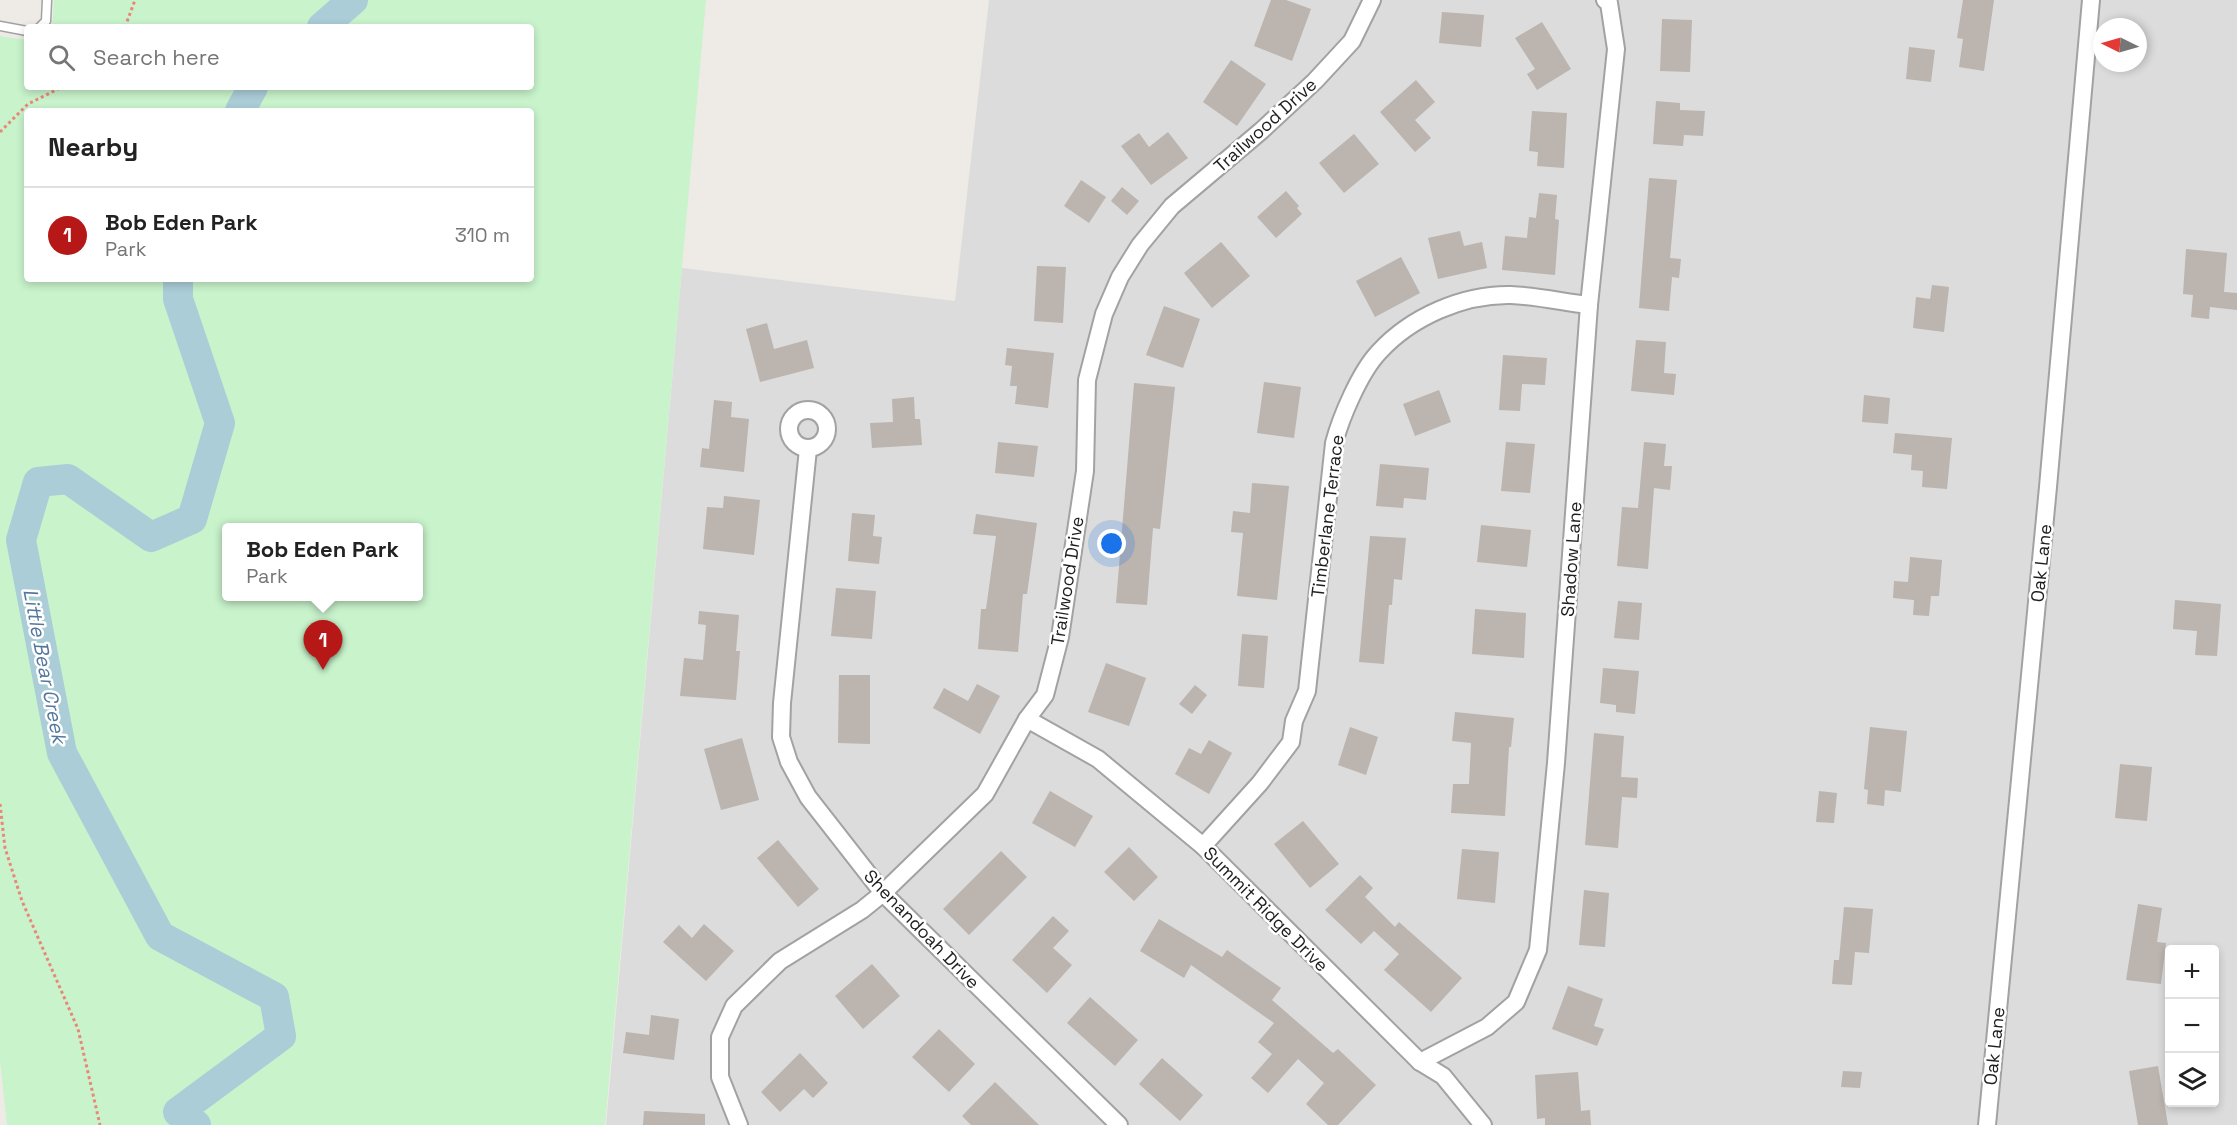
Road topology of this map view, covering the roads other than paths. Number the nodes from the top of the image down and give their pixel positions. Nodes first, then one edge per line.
1 (47, 0) edge
2 (1372, 0) edge
3 (1605, 0) edge
4 (2091, 0) edge
5 (43, 24) edge
6 (0, 26) edge
7 (24, 30) edge
8 (1589, 305) junction
9 (808, 449) dead end
10 (1027, 719) junction
11 (1203, 846) junction
12 (883, 893) junction
13 (1420, 1062) junction
14 (739, 1125) edge
15 (1119, 1125) edge
16 (1483, 1125) edge
17 (1987, 1125) edge

1 - 5 lane
2 - 10 street, Trailwood Drive
3 - 8 street, Shadow Lane
4 - 17 street, Oak Lane
6 - 7 lane
8 - 11 street, Timberlane Terrace
8 - 13 street, Shadow Lane
9 - 12 street, Shenandoah Drive
10 - 11 street, Summit Ridge Drive
10 - 12 street, Trailwood Drive
11 - 13 street, Summit Ridge Drive
12 - 14 street, Trailwood Drive
12 - 15 street, Shenandoah Drive
13 - 16 street, Summit Ridge Drive

